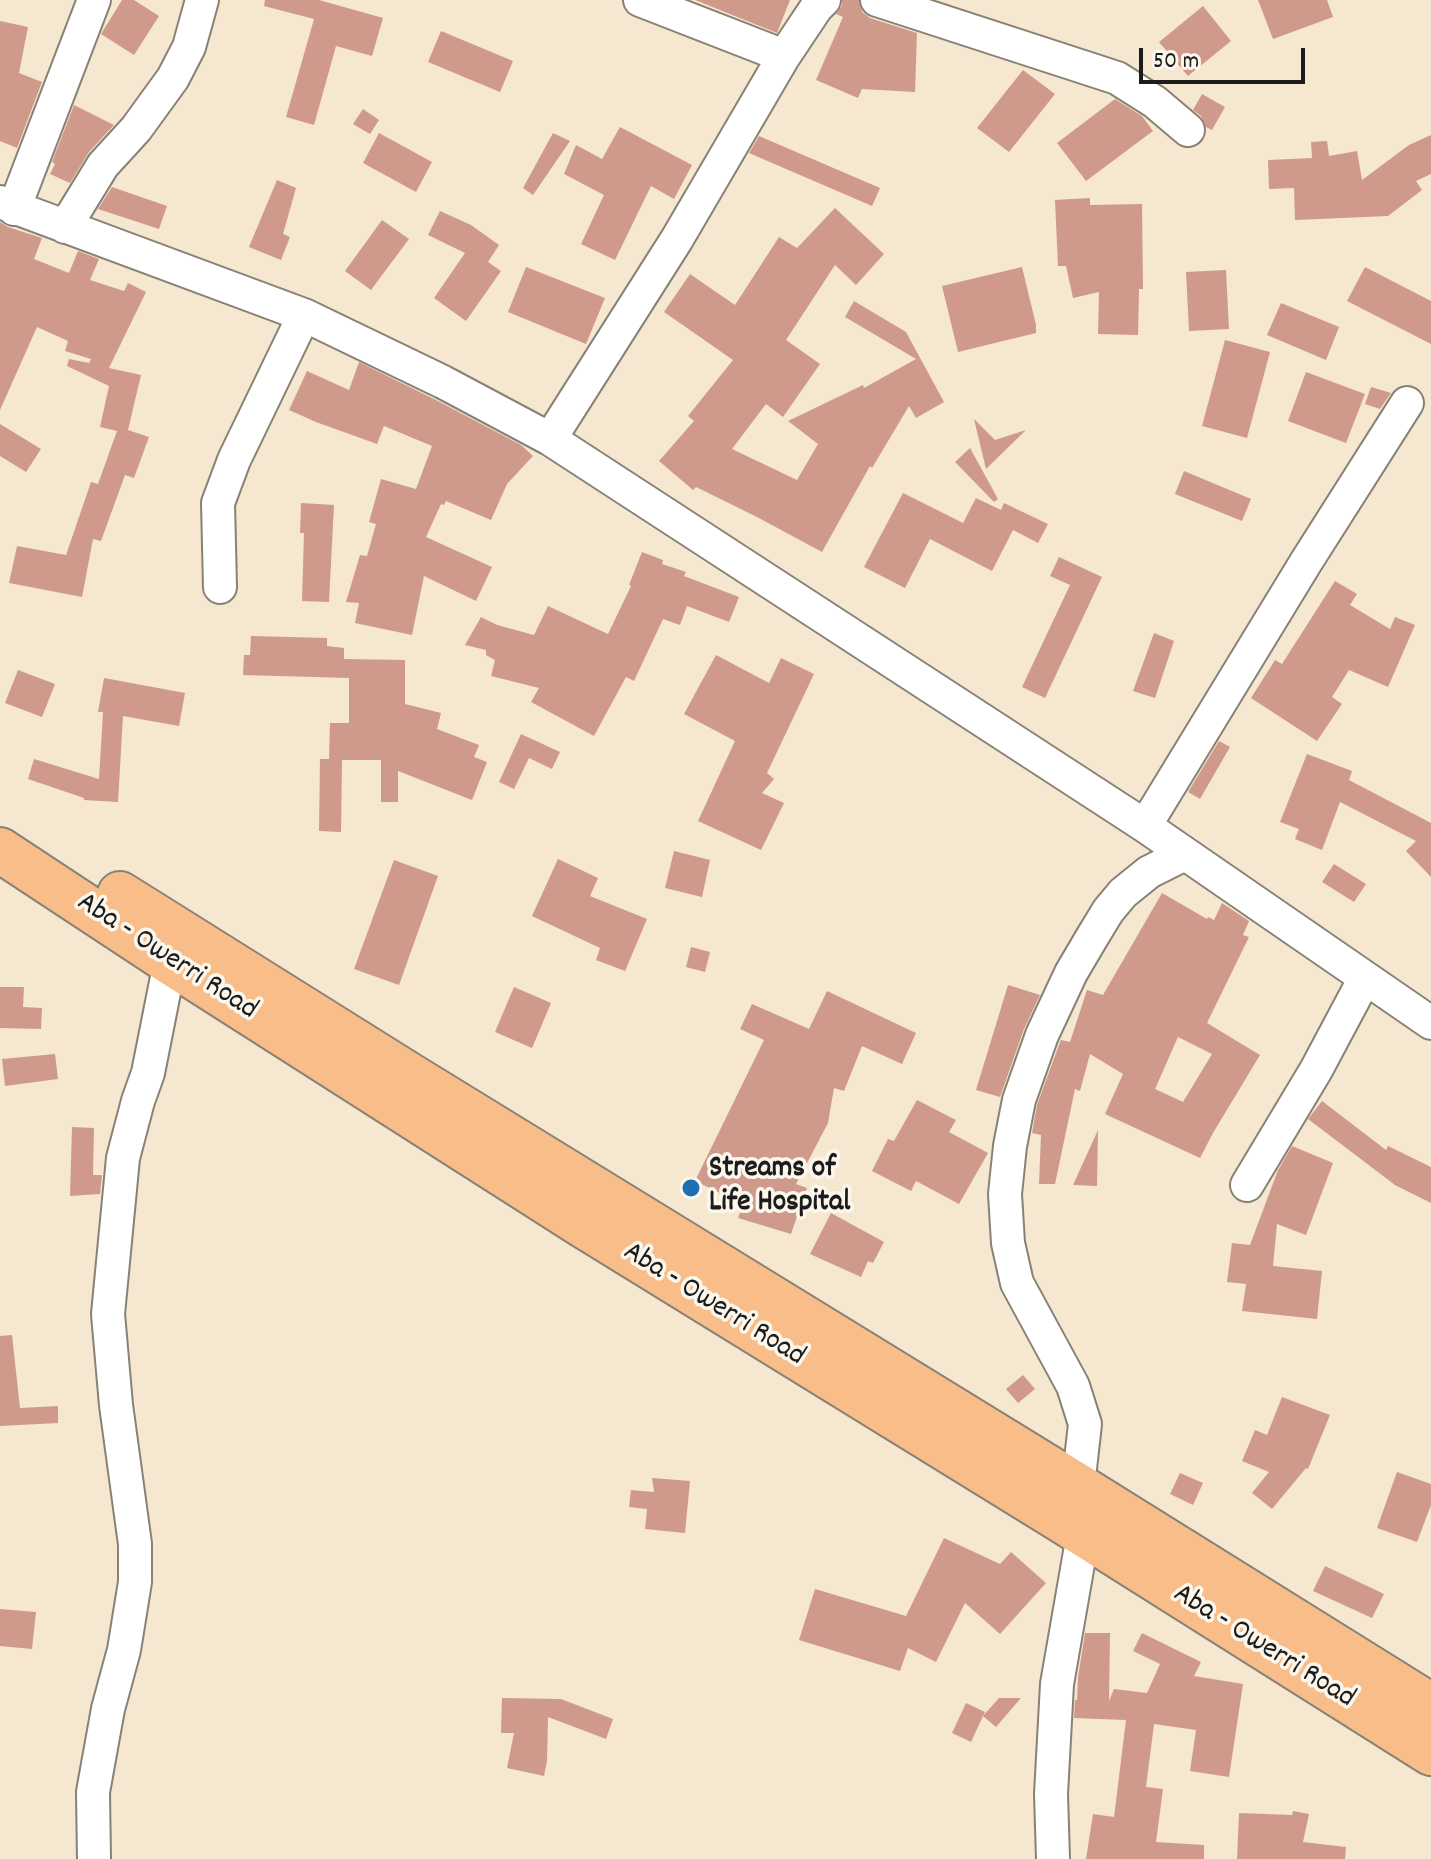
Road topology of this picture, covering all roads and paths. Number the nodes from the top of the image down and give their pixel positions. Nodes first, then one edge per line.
1 (94, 0) edge
2 (202, 0) edge
3 (640, 0) edge
4 (824, 0) edge
5 (877, 0) edge
6 (784, 56) junction
7 (1188, 130) dead end
8 (7, 206) edge
9 (65, 227) junction
10 (304, 315) junction
11 (1407, 403) dead end
12 (550, 439) junction
13 (220, 587) dead end
14 (0, 819) edge
15 (1145, 826) junction
16 (0, 850) edge
17 (1185, 854) junction
18 (170, 962) junction
19 (1365, 978) junction
20 (1431, 1023) edge
21 (1247, 1185) dead end
22 (1078, 1486) junction
23 (1083, 1535) junction
24 (1431, 1706) edge
25 (1431, 1753) edge
26 (94, 1859) edge
27 (1053, 1859) edge

1 - 8 street
2 - 9 street
3 - 6 street
4 - 6 street
5 - 7 street
6 - 12 street
8 - 9 street
9 - 10 street
10 - 12 street
10 - 13 street
11 - 15 street
12 - 15 street
14 - 22 highway, Aba - Owerri Road
15 - 17 street
16 - 18 highway, Aba - Owerri Road
17 - 19 street
17 - 22 street
18 - 23 highway, Aba - Owerri Road
18 - 26 street
19 - 20 street
19 - 21 street
22 - 24 highway, Aba - Owerri Road
23 - 25 highway, Aba - Owerri Road
23 - 27 street

